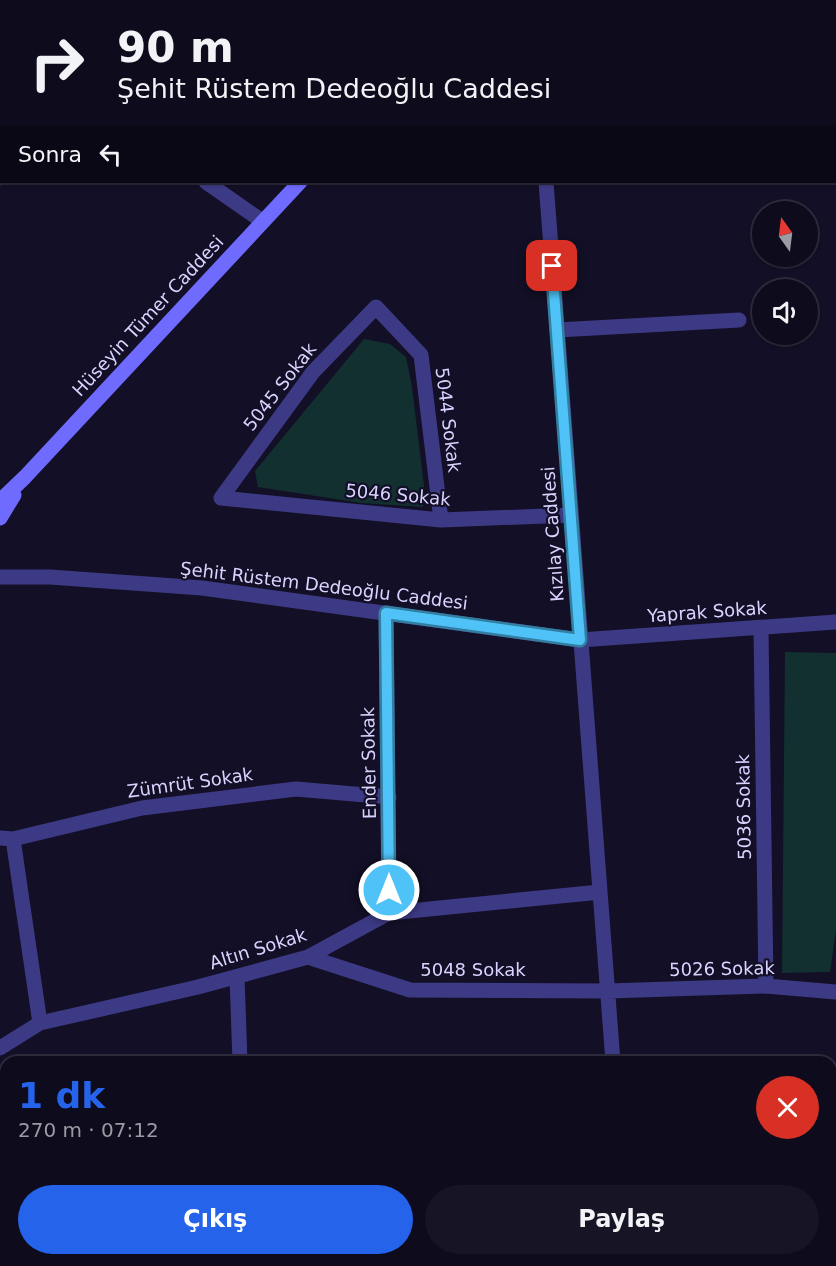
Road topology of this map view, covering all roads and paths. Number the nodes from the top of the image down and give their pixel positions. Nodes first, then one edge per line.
1 (207, 183) edge
2 (299, 183) edge
3 (546, 183) edge
4 (262, 221) junction
5 (376, 307) joint
6 (739, 320) dead end
7 (557, 330) junction
8 (25, 477) junction
9 (221, 498) joint
10 (0, 501) edge
11 (571, 515) junction
12 (0, 518) edge
13 (441, 520) junction
14 (0, 577) edge
15 (25, 577) junction
16 (0, 587) edge
17 (386, 613) junction
18 (836, 622) edge
19 (761, 628) junction
20 (580, 640) junction
21 (388, 797) junction
22 (6, 839) edge
23 (600, 892) junction
24 (389, 913) junction
25 (308, 957) junction
26 (237, 976) junction
27 (766, 986) junction
28 (836, 989) edge
29 (608, 991) junction
30 (40, 1023) junction
31 (0, 1048) edge
32 (240, 1056) edge
33 (613, 1056) edge

1 - 4 street
2 - 4 main road, Hüseyin Tümer Caddesi
3 - 7 street, Kızılay Caddesi
4 - 8 main road, Hüseyin Tümer Caddesi
5 - 9 street, 5045 Sokak
5 - 13 street, 5044 Sokak
6 - 7 street
7 - 11 street, Kızılay Caddesi
8 - 10 main road, Hüseyin Tümer Caddesi
8 - 12 main road, Hüseyin Tümer Caddesi
9 - 13 street, 5046 Sokak
11 - 13 street, 5046 Sokak
11 - 20 street, Kızılay Caddesi
14 - 15 street, Şehit Rüstem Dedeoğlu Caddesi
15 - 16 street, Şehit Rüstem Dedeoğlu Caddesi
15 - 17 street, Şehit Rüstem Dedeoğlu Caddesi
17 - 20 street, Şehit Rüstem Dedeoğlu Caddesi
17 - 21 street, Ender Sokak
18 - 19 street, Yaprak Sokak
19 - 20 street, Yaprak Sokak
19 - 27 street, 5036 Sokak
20 - 23 street, Kızılay Caddesi
21 - 22 street, Zümrüt Sokak
21 - 24 street, Ender Sokak
22 - 30 street
23 - 24 street, Altın Sokak
23 - 29 street, Kızılay Caddesi
24 - 25 street, Altın Sokak
25 - 26 street, Altın Sokak
25 - 29 street, 5048 Sokak
26 - 30 street, Altın Sokak
26 - 32 street
27 - 28 street, 5026 Sokak
27 - 29 street, 5026 Sokak
29 - 33 street, Kızılay Caddesi
30 - 31 street, Altın Sokak

